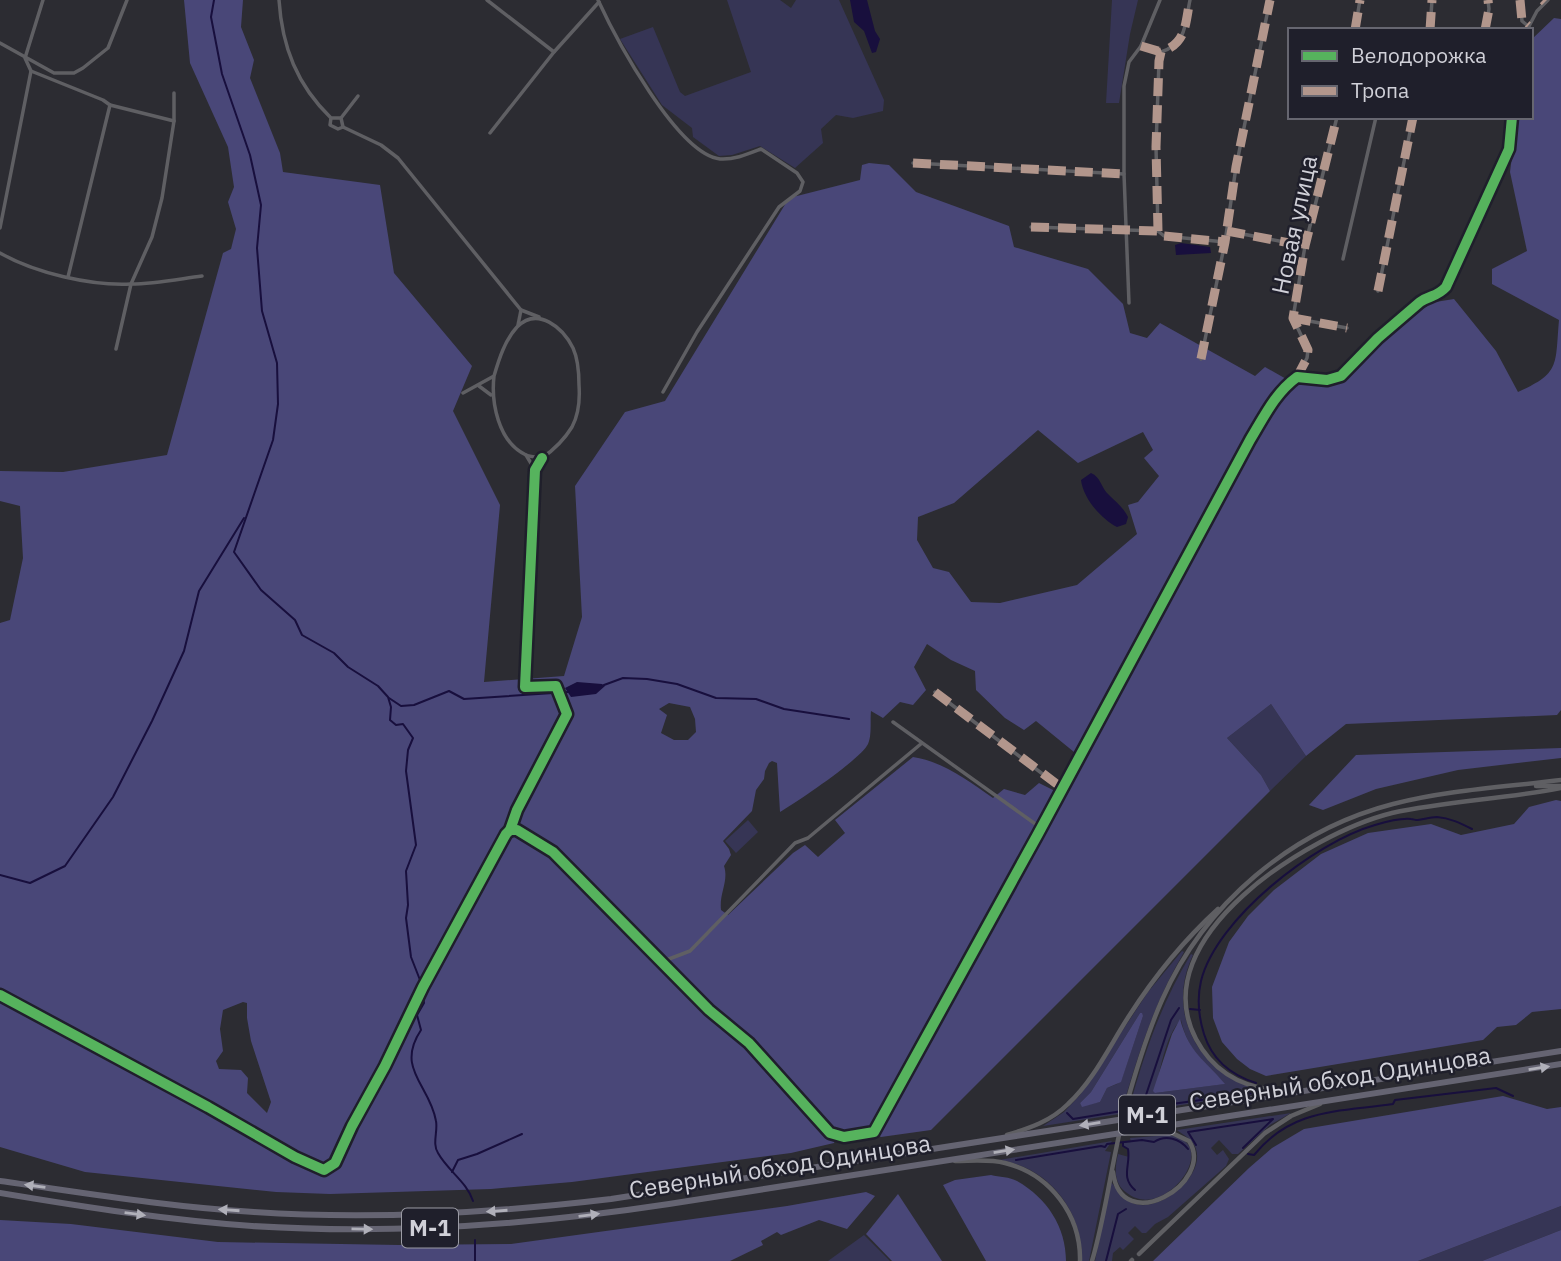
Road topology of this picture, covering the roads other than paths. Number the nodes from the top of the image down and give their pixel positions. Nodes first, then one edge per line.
1 (43, 0) edge
2 (127, 0) edge
3 (279, 0) edge
4 (487, 0) edge
5 (1160, 0) edge
6 (1190, 0) edge
7 (1270, 0) edge
8 (1360, 0) edge
9 (1432, 0) edge
10 (1488, 0) edge
11 (1520, 0) edge
12 (599, 1) edge
13 (1545, 1) edge
14 (1355, 28) edge
15 (1430, 28) edge
16 (1485, 28) edge
17 (1527, 28) edge
18 (0, 43) edge
19 (1140, 46) junction
20 (554, 52) junction
21 (1161, 52) junction
22 (25, 58) junction
23 (31, 71) junction
24 (174, 93) dead end
25 (358, 96) dead end
26 (110, 105) junction
27 (331, 118) junction
28 (341, 118) junction
29 (1337, 119) edge
30 (1376, 119) edge
31 (1413, 119) edge
32 (1512, 119) edge
33 (174, 121) junction
34 (343, 127) junction
35 (490, 133) dead end
36 (913, 163) dead end
37 (1124, 174) junction
38 (1031, 227) dead end
39 (0, 228) edge
40 (1158, 231) junction
41 (1227, 231) junction
42 (1126, 232) junction
43 (1225, 242) junction
44 (1305, 246) junction
45 (0, 253) edge
46 (1343, 258) dead end
47 (202, 276) dead end
48 (68, 277) junction
49 (131, 284) junction
50 (1378, 291) dead end
51 (1129, 303) dead end
52 (522, 310) junction
53 (543, 318) junction
54 (1293, 318) junction
55 (518, 326) junction
56 (1346, 328) dead end
57 (116, 349) dead end
58 (1201, 359) dead end
59 (494, 376) junction
60 (1297, 377) junction
61 (479, 386) junction
62 (463, 393) dead end
63 (663, 393) dead end
64 (492, 395) junction
65 (526, 455) junction
66 (542, 458) junction
67 (535, 470) junction
68 (935, 692) dead end
69 (893, 722) dead end
70 (922, 743) junction
71 (1561, 780) edge
72 (1518, 786) junction
73 (1561, 787) edge
74 (1062, 788) junction
75 (1041, 828) junction
76 (510, 830) junction
77 (1234, 894) junction
78 (661, 962) junction
79 (0, 995) edge
80 (1561, 1051) edge
81 (1561, 1064) edge
82 (1302, 1091) junction
83 (1335, 1100) junction
84 (1124, 1133) junction
85 (993, 1139) junction
86 (1113, 1160) junction
87 (937, 1162) junction
88 (0, 1181) edge
89 (0, 1193) edge
90 (1139, 1254) dead end
91 (1080, 1261) edge
92 (1092, 1261) edge

1 - 22 street
2 - 22 street
3 - 27 street
4 - 20 street
5 - 19 street
6 - 21 street
7 - 41 street
8 - 14 street
9 - 15 street
10 - 16 street
11 - 17 street
12 - 20 street
12 - 63 street
13 - 17 street
18 - 22 street
19 - 21 street
19 - 37 street
20 - 35 street
21 - 40 street
22 - 23 street
23 - 26 street
23 - 39 street
24 - 33 street
25 - 28 street
26 - 33 street
26 - 48 street
27 - 28 street
27 - 34 street
28 - 34 street
29 - 44 street, Новая улица
30 - 46 street
31 - 50 street
32 - 60 street
33 - 49 street
34 - 52 street
36 - 37 street
37 - 42 street
38 - 42 street
40 - 42 street
40 - 43 street
41 - 43 street
41 - 44 street
42 - 51 street
43 - 58 street
44 - 54 street, Новая улица
45 - 48 street
47 - 49 street
48 - 49 street
49 - 57 street
52 - 53 street
52 - 55 street
53 - 55 street
53 - 66 street
54 - 56 street
54 - 60 street, Новая улица
55 - 59 street
59 - 61 street
59 - 64 street
60 - 74 street
61 - 62 street
61 - 64 street
64 - 65 street
65 - 66 street
65 - 67 street
66 - 67 street
67 - 76 street
68 - 74 street
69 - 70 street
70 - 75 street
70 - 78 street
71 - 72 street
72 - 73 street
72 - 77 street
73 - 82 street
74 - 75 street
75 - 78 street
76 - 78 street
76 - 79 street
77 - 85 street
77 - 86 street
80 - 82 highway, Северный обход Одинцова / М-1
83 -> 81 highway, Северный обход Одинцова / М-1
82 -> 85 highway, Северный обход Одинцова / М-1
83 - 84 highway, Северный обход Одинцова / М-1
83 - 90 street
84 - 86 street
87 -> 84 highway, Северный обход Одинцова / М-1
85 -> 88 highway, Северный обход Одинцова / М-1
86 - 92 street
89 -> 87 highway, Северный обход Одинцова / М-1
87 - 91 street

